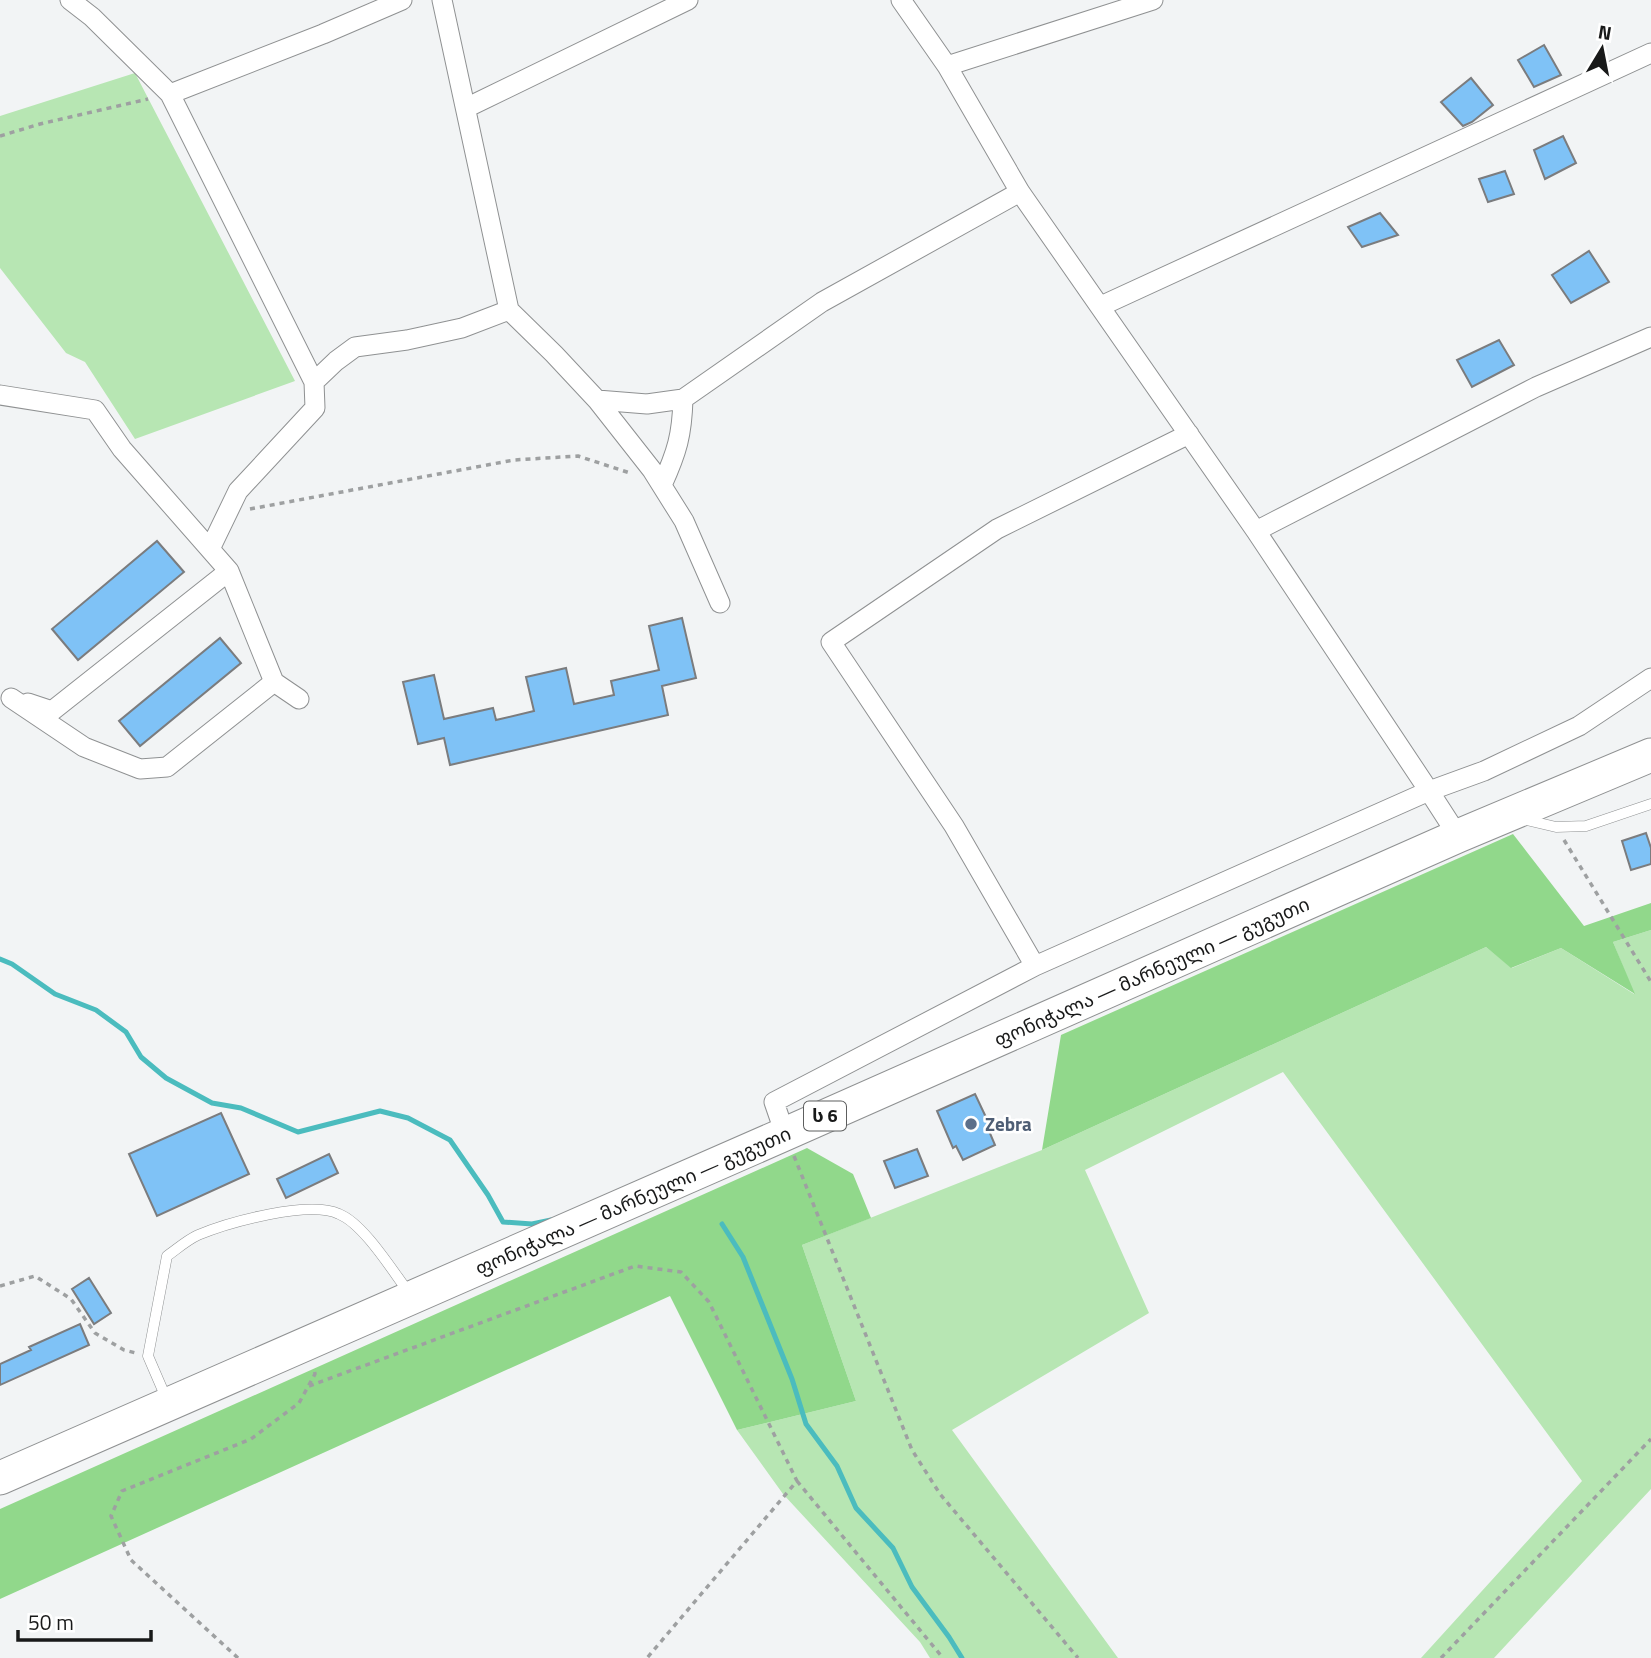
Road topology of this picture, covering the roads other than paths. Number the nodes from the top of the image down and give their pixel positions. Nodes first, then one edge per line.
1 (70, 0) edge
2 (402, 0) edge
3 (442, 0) edge
4 (688, 0) edge
5 (901, 0) edge
6 (1153, 0) edge
7 (1651, 53) edge
8 (947, 66) junction
9 (170, 93) junction
10 (466, 108) junction
11 (1020, 192) junction
12 (1101, 306) junction
13 (509, 310) junction
14 (1651, 337) edge
15 (314, 382) junction
16 (0, 395) edge
17 (683, 399) junction
18 (597, 400) junction
19 (1189, 434) junction
20 (662, 485) junction
21 (1256, 531) junction
22 (210, 549) junction
23 (229, 571) junction
24 (719, 603) dead end
25 (1651, 678) edge
26 (274, 682) junction
27 (5, 697) edge
28 (299, 699) dead end
29 (1651, 755) edge
30 (1429, 791) junction
31 (1651, 804) edge
32 (1510, 816) junction
33 (1458, 836) junction
34 (1035, 966) junction
35 (785, 1134) junction
36 (412, 1297) junction
37 (169, 1404) junction
38 (0, 1478) edge

1 - 9 street
2 - 9 street
3 - 10 street
4 - 10 street
5 - 8 street
6 - 8 street
7 - 12 street
8 - 11 street
9 - 15 street
10 - 13 street
11 - 12 street
11 - 17 street
12 - 19 street
13 - 15 street
13 - 18 street
14 - 21 street
15 - 22 street
16 - 22 street
17 - 18 street
17 - 20 street
18 - 20 street
19 - 21 street
19 - 34 street
20 - 24 street
21 - 30 street
22 - 23 street
23 - 26 street
23 - 27 street
25 - 30 street
26 - 27 street
26 - 28 street
29 - 32 highway, ფონიჭალა — მარნეული — გუგუთი / ს 6
30 - 33 street
30 - 34 street
31 - 32 lane
32 - 33 highway, ფონიჭალა — მარნეული — გუგუთი / ს 6
33 - 35 highway, ფონიჭალა — მარნეული — გუგუთი / ს 6
34 - 35 street
35 - 36 highway, ფონიჭალა — მარნეული — გუგუთი / ს 6
36 - 37 highway, ფონიჭალა — მარნეული — გუგუთი / ს 6
36 - 37 lane
37 - 38 highway, ფონიჭალა — მარნეული — გუგუთი / ს 6

